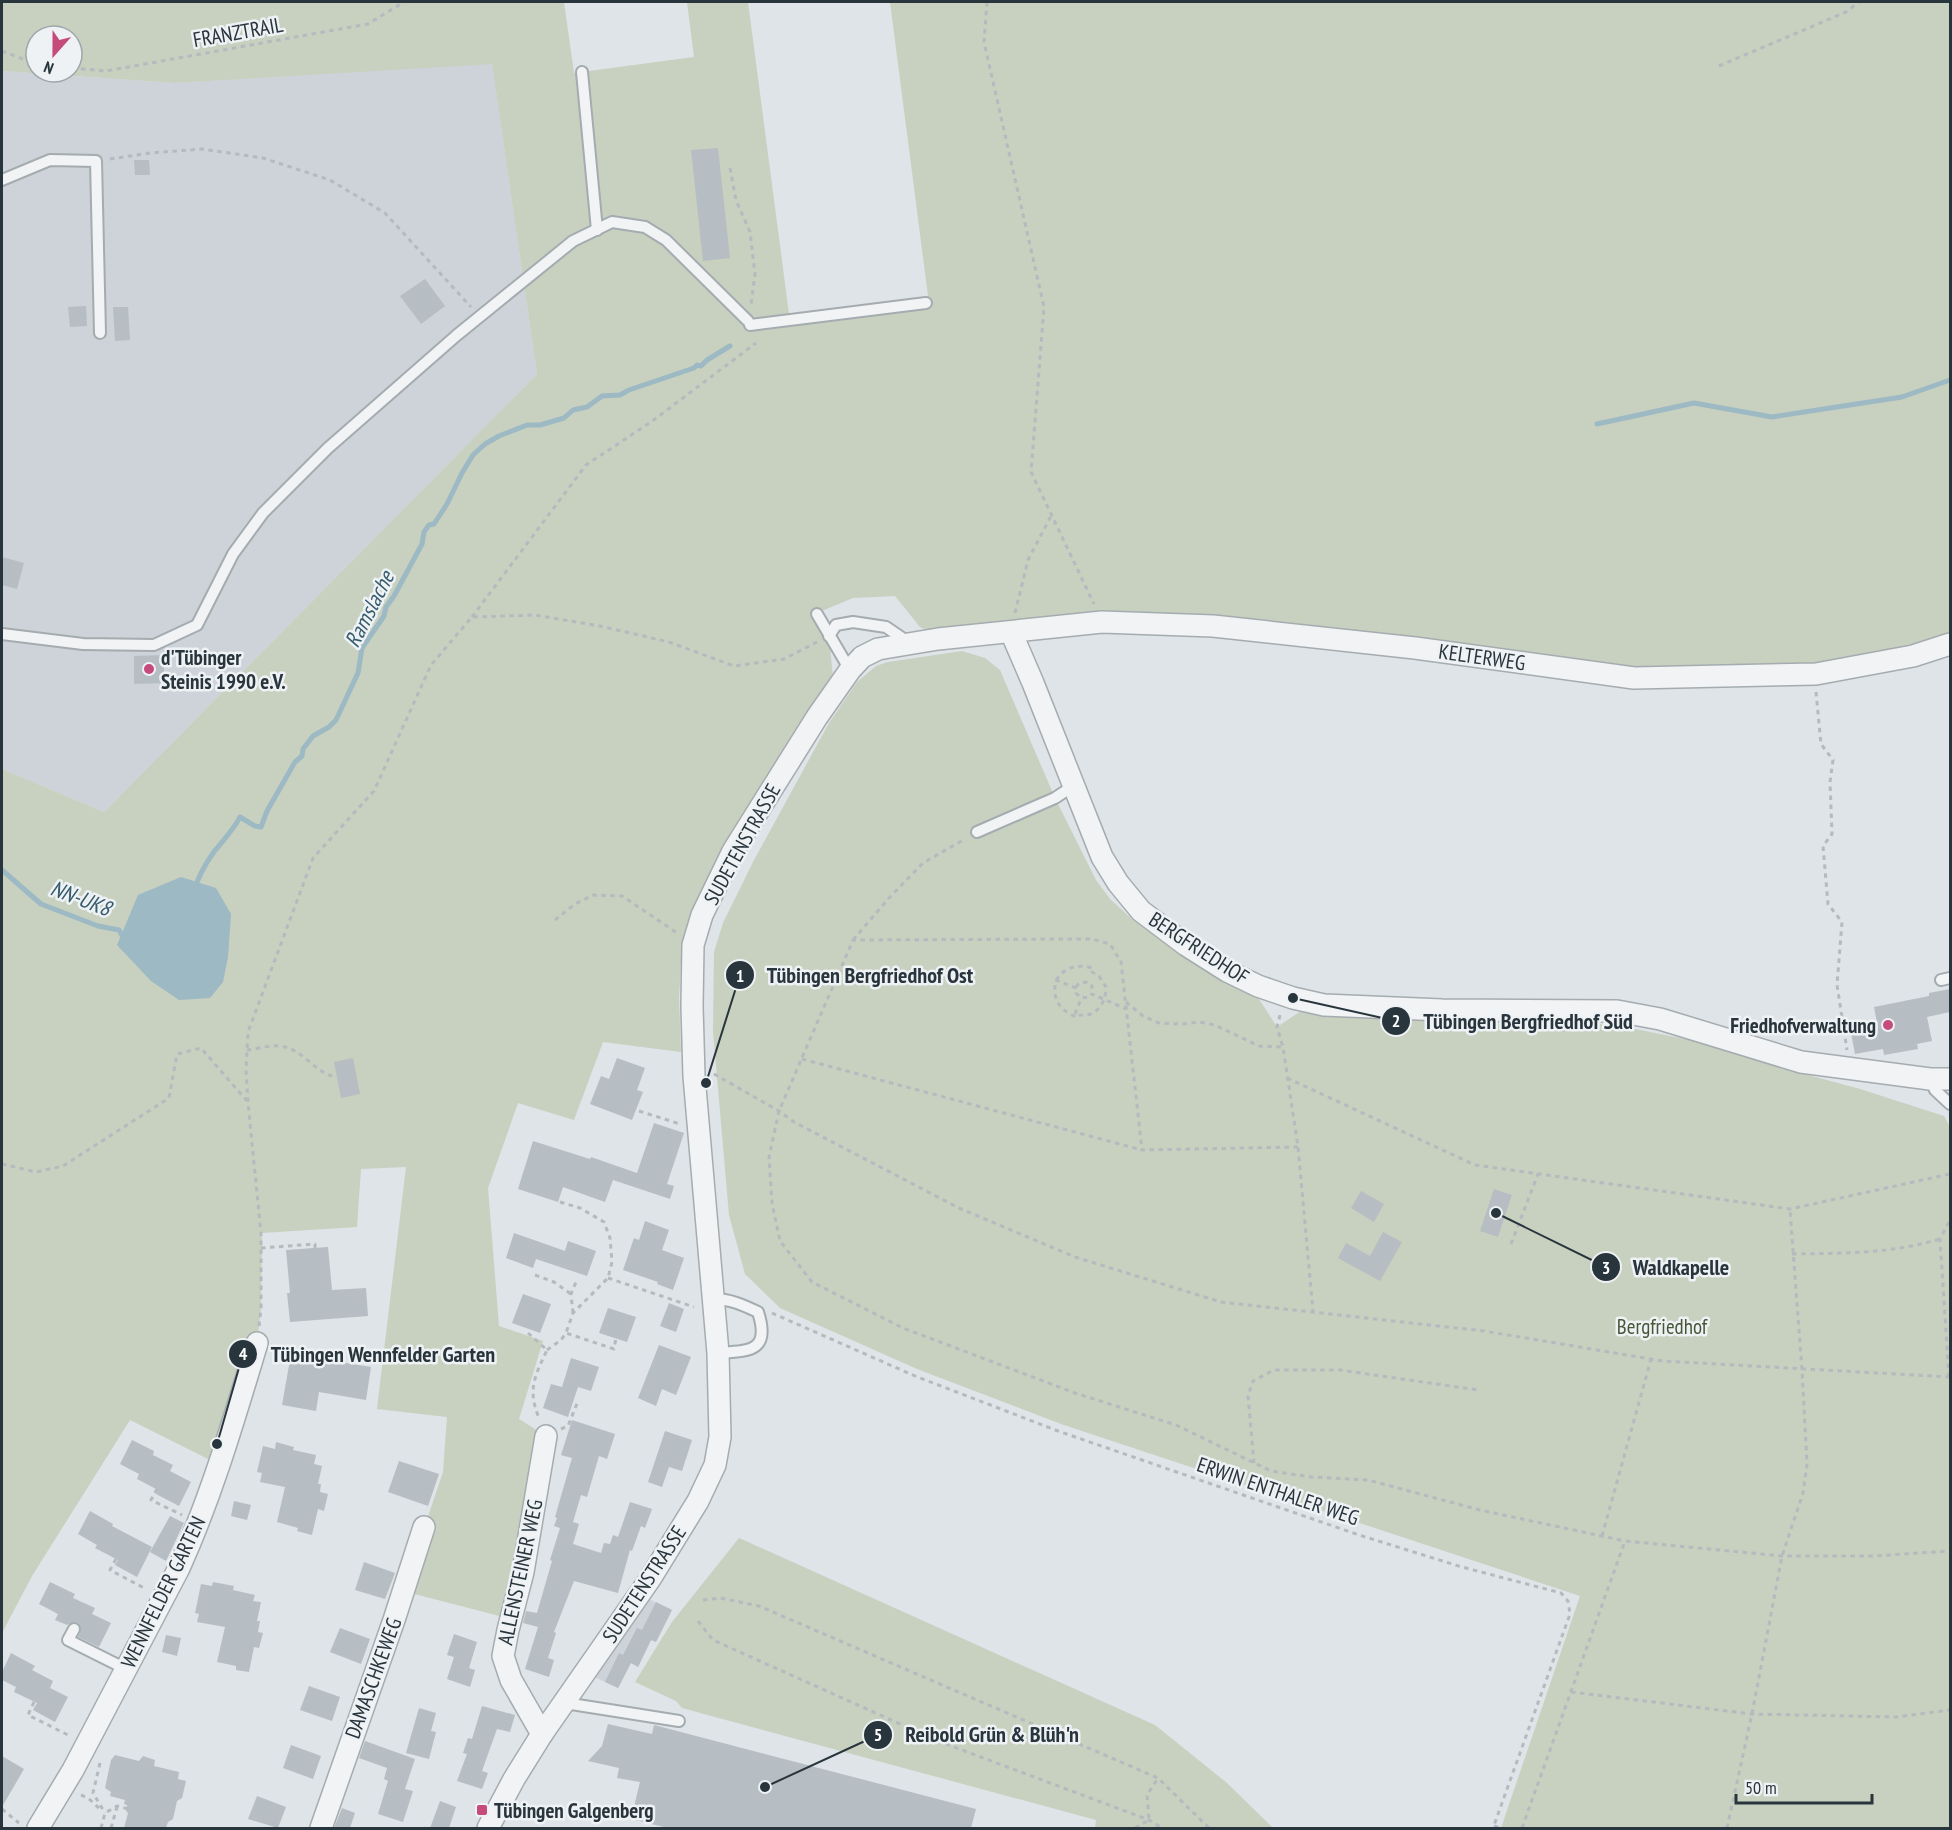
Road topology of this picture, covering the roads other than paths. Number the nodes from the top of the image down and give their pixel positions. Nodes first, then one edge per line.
1 (582, 72) dead end
2 (2, 180) edge
3 (597, 230) junction
4 (926, 303) dead end
5 (100, 333) dead end
6 (817, 614) dead end
7 (1011, 632) junction
8 (2, 634) edge
9 (829, 636) junction
10 (911, 644) junction
11 (1950, 644) edge
12 (850, 670) junction
13 (1073, 786) junction
14 (977, 832) road end
15 (1940, 1079) edge
16 (1950, 1104) edge
17 (715, 1306) junction
18 (257, 1343) road end
19 (718, 1353) junction
20 (546, 1436) road end
21 (424, 1527) dead end
22 (74, 1629) dead end
23 (126, 1670) junction
24 (565, 1703) junction
25 (679, 1721) dead end
26 (542, 1734) junction
27 (38, 1828) edge
28 (321, 1828) edge
29 (488, 1828) edge

1 - 3 lane
2 - 5 lane
3 - 4 lane
3 - 8 lane
6 - 9 lane
7 - 10 street, SUDETENSTRASSE
7 - 11 street, KELTERWEG
7 - 13 street, BERGFRIEDHOF
9 - 10 lane
9 - 12 lane
10 - 12 street, SUDETENSTRASSE
12 - 17 street, SUDETENSTRASSE
13 - 14 lane
13 - 15 street, BERGFRIEDHOF
15 - 16 lane
17 - 19 street, SUDETENSTRASSE
17 - 19 lane
18 - 23 street, WENNFELDER GARTEN
19 - 24 street, SUDETENSTRASSE
20 - 26 street, ALLENSTEINER WEG
21 - 28 street, DAMASCHKEWEG
22 - 23 lane
23 - 27 street, WENNFELDER GARTEN
24 - 25 lane
24 - 26 street, SUDETENSTRASSE
26 - 29 street, SUDETENSTRASSE

